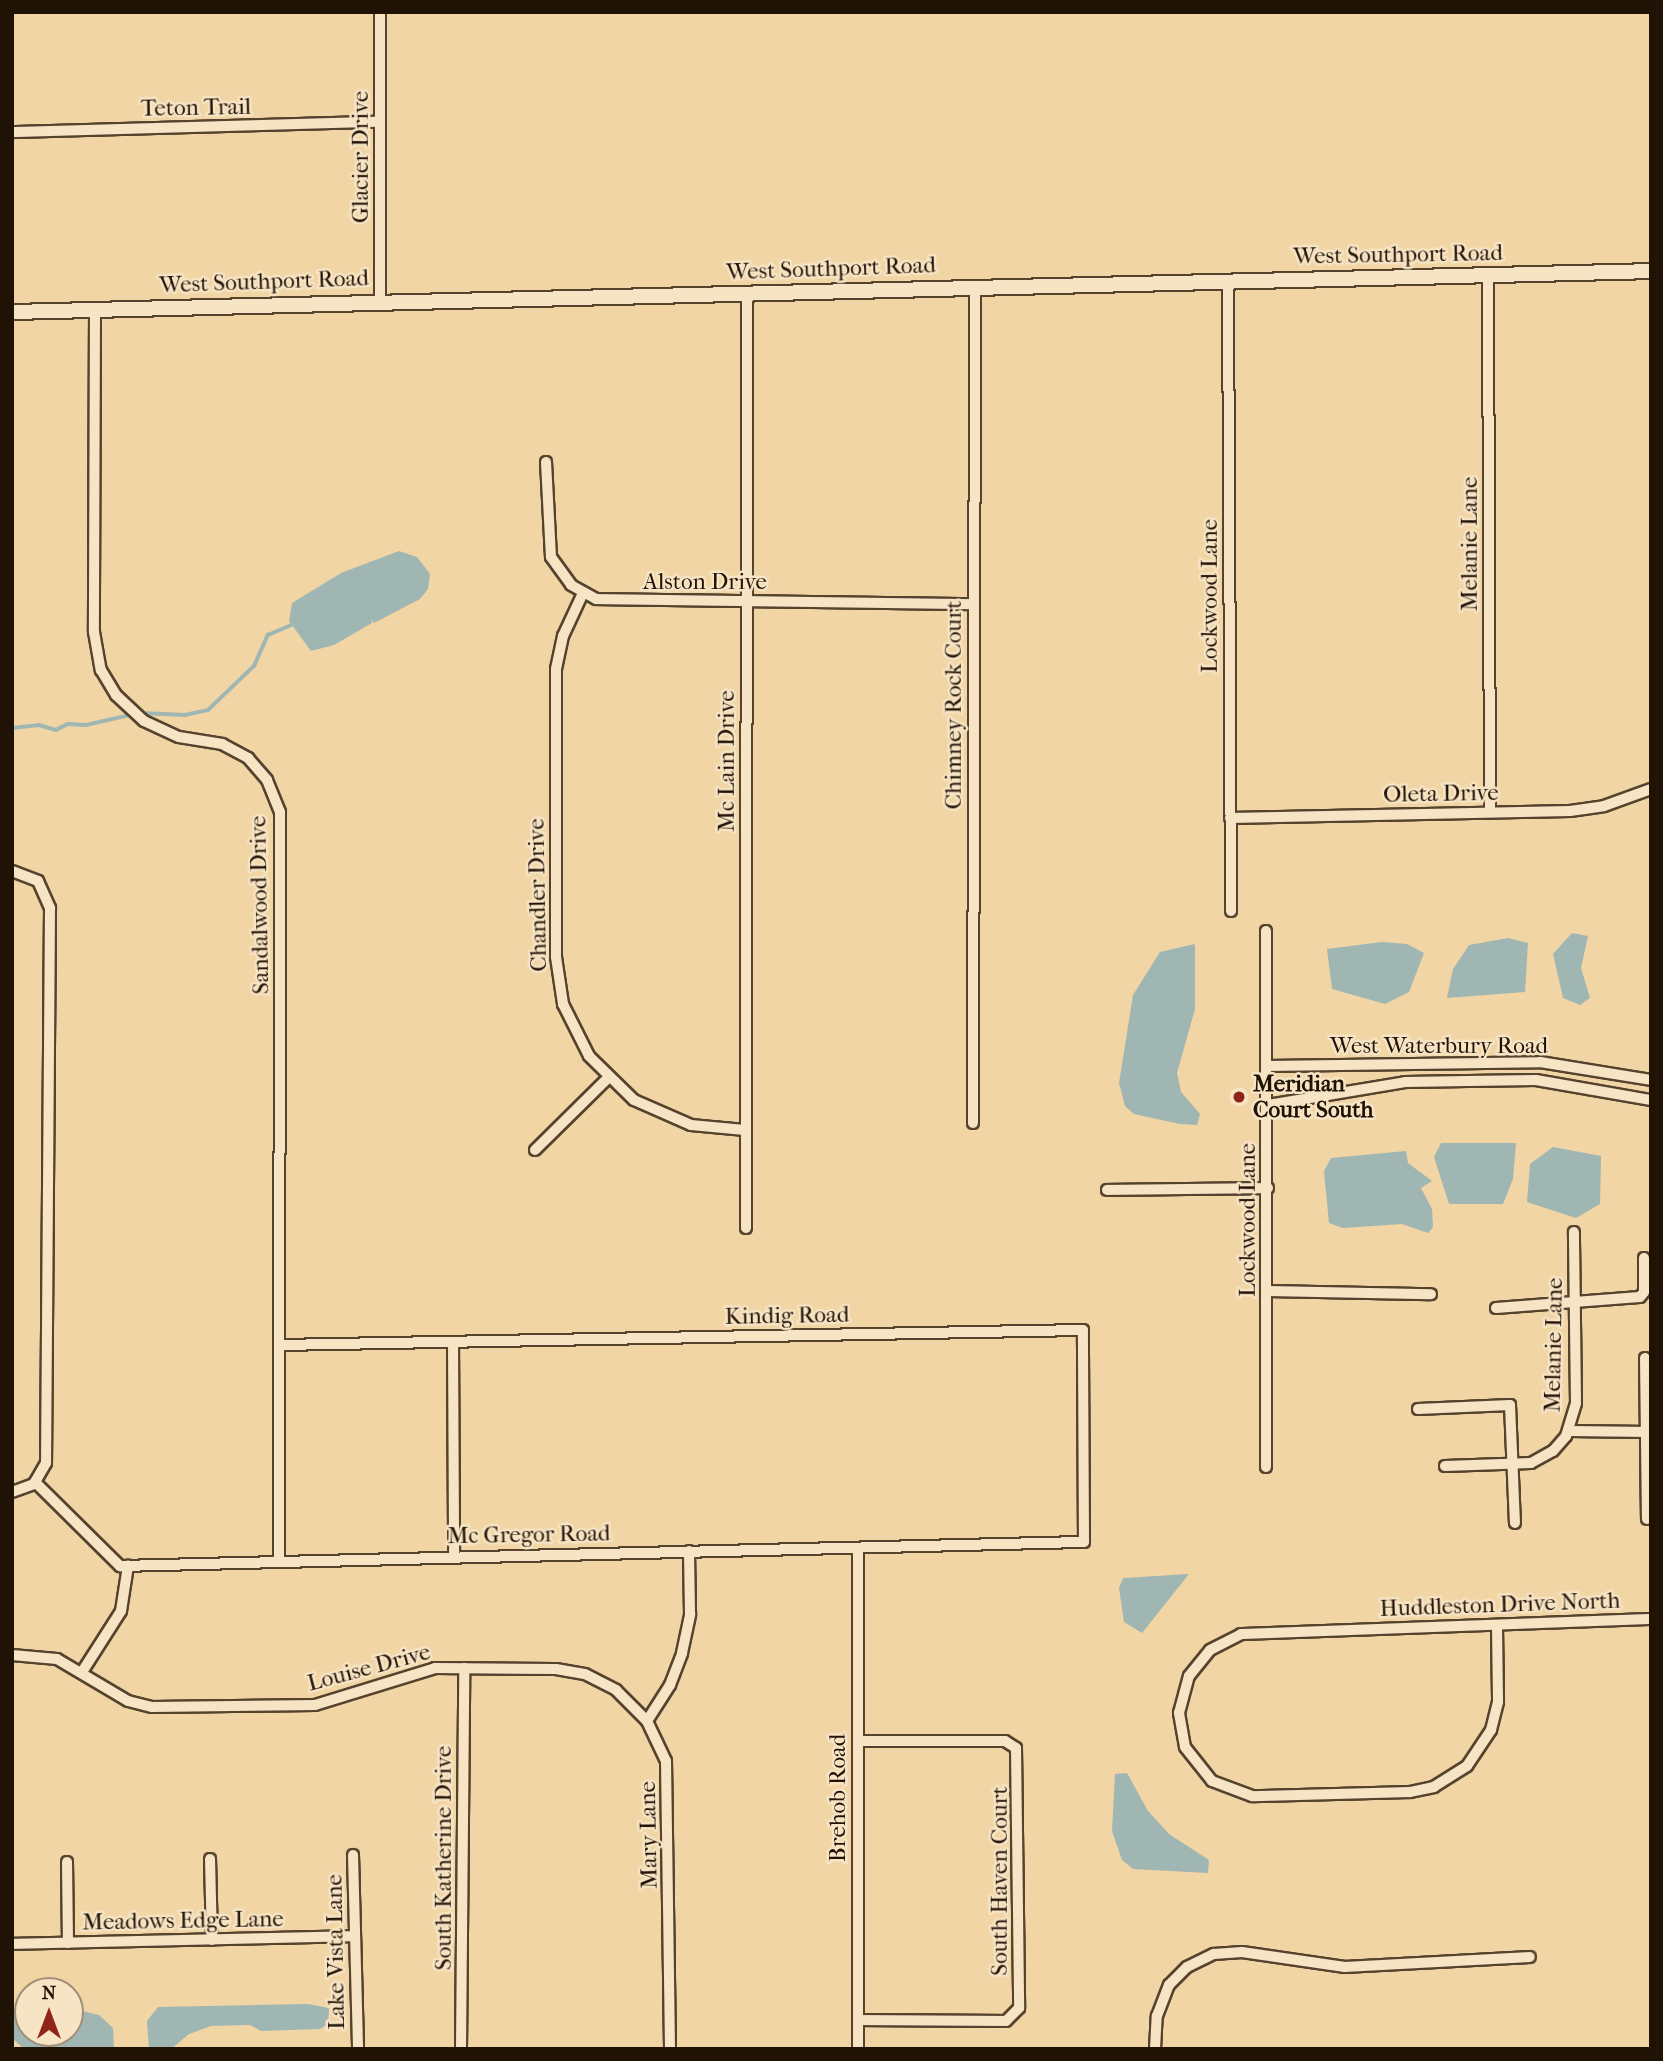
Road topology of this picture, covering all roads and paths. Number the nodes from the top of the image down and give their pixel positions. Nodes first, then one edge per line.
1 (380, 12) edge
2 (380, 122) junction
3 (12, 132) edge
4 (1651, 271) edge
5 (1488, 275) junction
6 (1228, 282) junction
7 (975, 288) junction
8 (747, 293) junction
9 (380, 301) junction
10 (95, 310) junction
11 (12, 312) edge
12 (546, 463) dead end
13 (583, 593) junction
14 (746, 601) junction
15 (973, 604) junction
16 (1651, 789) edge
17 (1490, 812) junction
18 (1230, 818) junction
19 (12, 871) edge
20 (1231, 911) dead end
21 (1266, 931) dead end
22 (1268, 1066) junction
23 (608, 1078) junction
24 (1651, 1080) edge
25 (1651, 1100) edge
26 (1268, 1105) junction
27 (973, 1123) dead end
28 (745, 1130) junction
29 (535, 1150) dead end
30 (1268, 1188) junction
31 (1107, 1190) dead end
32 (746, 1228) dead end
33 (1574, 1231) dead end
34 (1644, 1258) dead end
35 (1268, 1291) junction
36 (1431, 1294) dead end
37 (1575, 1303) junction
38 (1496, 1308) dead end
39 (453, 1342) junction
40 (281, 1345) junction
41 (1645, 1358) dead end
42 (1418, 1409) dead end
43 (1569, 1431) junction
44 (1649, 1432) edge
45 (1513, 1465) junction
46 (1445, 1466) dead end
47 (1266, 1467) dead end
48 (36, 1482) junction
49 (12, 1492) edge
50 (1647, 1519) dead end
51 (1515, 1523) dead end
52 (1084, 1542) joint
53 (858, 1548) junction
54 (689, 1551) junction
55 (454, 1556) junction
56 (279, 1560) junction
57 (128, 1566) junction
58 (1651, 1619) edge
59 (1497, 1627) junction
60 (12, 1655) edge
61 (464, 1668) junction
62 (82, 1672) junction
63 (647, 1721) junction
64 (858, 1741) junction
65 (354, 1855) dead end
66 (210, 1859) dead end
67 (67, 1863) dead end
68 (355, 1936) junction
69 (212, 1940) junction
70 (68, 1943) junction
71 (12, 1944) edge
72 (1530, 1957) dead end
73 (858, 2020) junction
74 (358, 2049) edge
75 (461, 2049) edge
76 (670, 2049) edge
77 (858, 2049) edge
78 (1156, 2049) edge

1 - 2 street, Glacier Drive
2 - 3 street, Teton Trail
2 - 9 street, Glacier Drive
4 - 5 main road, West Southport Road
5 - 6 main road, West Southport Road
5 - 17 street, Melanie Lane
6 - 7 main road, West Southport Road
6 - 18 street, Lockwood Lane
7 - 8 main road, West Southport Road
7 - 15 street, Chimney Rock Court
8 - 9 main road, West Southport Road
8 - 14 street, Mc Lain Drive
9 - 10 main road, West Southport Road
10 - 11 main road, West Southport Road
10 - 40 street, Sandalwood Drive
12 - 13 street
13 - 14 street, Alston Drive
13 - 23 street, Chandler Drive
14 - 15 street, Alston Drive
14 - 28 street, Mc Lain Drive
15 - 27 street, Chimney Rock Court
16 - 17 street, Oleta Drive
17 - 18 street, Oleta Drive
18 - 20 street, Lockwood Lane
19 - 48 street
21 - 22 street, Lockwood Lane
22 - 24 street, West Waterbury Road
22 - 26 street, Lockwood Lane
23 - 28 street, Chandler Drive
23 - 29 street
25 - 26 street, West Waterbury Road
26 - 30 street, Lockwood Lane
28 - 32 street, Mc Lain Drive
30 - 31 street
30 - 35 street, Lockwood Lane
33 - 37 street, Melanie Lane
34 - 37 street
35 - 36 street
35 - 47 street, Lockwood Lane
37 - 38 street
37 - 43 street, Melanie Lane
39 - 40 street, Kindig Road
39 - 52 street, Kindig Road
39 - 55 street
40 - 56 street, Sandalwood Drive
41 - 44 street
42 - 45 street
43 - 44 street
43 - 45 street, Melanie Lane
44 - 50 street
45 - 46 street, Melanie Lane
45 - 51 street
48 - 49 street
48 - 57 street
52 - 53 street, Mc Gregor Road
53 - 54 street, Mc Gregor Road
53 - 64 street, Brehob Road
54 - 55 street, Mc Gregor Road
54 - 63 street
55 - 56 street, Mc Gregor Road
56 - 57 street, Mc Gregor Road
57 - 62 street
58 - 59 street, Huddleston Drive North
59 - 59 street, Huddleston Drive North
60 - 62 street, Louise Drive
61 - 62 street, Louise Drive
61 - 63 street, Louise Drive
61 - 75 street, South Katherine Drive
63 - 76 street, Mary Lane
64 - 73 street, Brehob Road
64 - 73 street, South Haven Court
65 - 68 street, Lake Vista Lane
66 - 69 street
67 - 70 street
68 - 69 street, Meadows Edge Lane
68 - 74 street, Lake Vista Lane
69 - 70 street, Meadows Edge Lane
70 - 71 street, Meadows Edge Lane
72 - 78 street
73 - 77 street, Brehob Road

